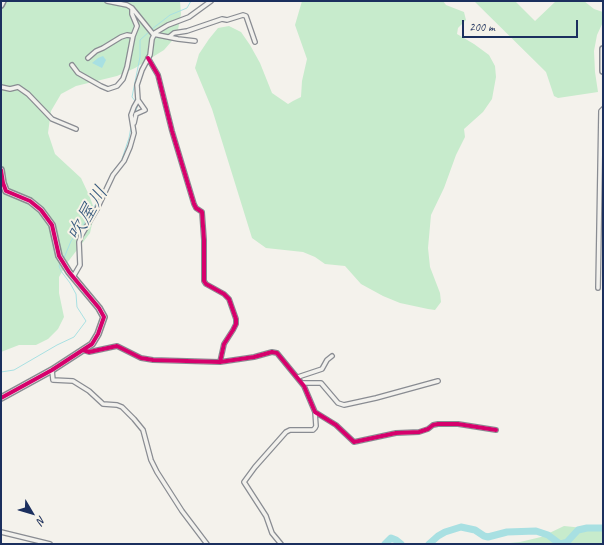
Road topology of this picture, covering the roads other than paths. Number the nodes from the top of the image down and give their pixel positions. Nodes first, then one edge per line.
1 (3, 1) edge
2 (107, 1) edge
3 (211, 1) edge
4 (1, 5) edge
5 (132, 8) junction
6 (154, 34) junction
7 (133, 36) junction
8 (169, 37) junction
9 (194, 41) dead end
10 (255, 42) dead end
11 (603, 49) edge
12 (88, 58) dead end
13 (148, 58) junction
14 (72, 66) dead end
15 (603, 71) edge
16 (1, 87) edge
17 (138, 100) junction
18 (603, 109) edge
19 (134, 123) dead end
20 (76, 129) dead end
21 (1, 170) edge
22 (73, 277) junction
23 (598, 288) dead end
24 (83, 350) junction
25 (332, 356) dead end
26 (220, 362) junction
27 (52, 370) junction
28 (298, 378) junction
29 (438, 381) dead end
30 (302, 383) junction
31 (1, 398) edge
32 (315, 412) junction
33 (496, 430) dead end
34 (1, 532) edge
35 (37, 542) edge
36 (50, 544) edge
37 (207, 544) edge
38 (280, 544) edge

1 - 4 street
2 - 5 street
3 - 6 street
5 - 6 street
5 - 7 street
6 - 8 street
6 - 13 street
7 - 12 street
7 - 14 street
8 - 9 street
8 - 10 street
11 - 15 street
13 - 17 street
13 - 26 street
16 - 20 street
17 - 19 street
17 - 22 street
18 - 23 street
21 - 22 street
22 - 24 street
24 - 26 street
24 - 27 street
25 - 28 street
26 - 28 street
27 - 31 street
27 - 37 street
28 - 30 street
29 - 30 street
30 - 32 street
32 - 33 street
32 - 38 street
34 - 35 street
35 - 36 street

